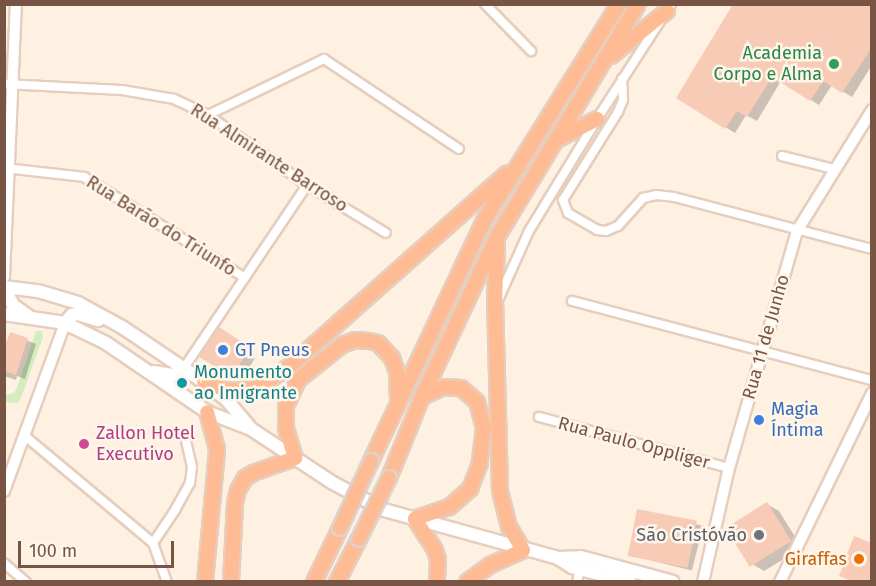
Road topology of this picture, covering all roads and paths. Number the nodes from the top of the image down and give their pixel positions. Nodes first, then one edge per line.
1 (16, 4) edge
2 (485, 4) edge
3 (619, 4) edge
4 (638, 4) edge
5 (669, 8) edge
6 (531, 51) dead end
7 (604, 61) junction
8 (622, 79) junction
9 (8, 85) edge
10 (872, 110) edge
11 (208, 115) junction
12 (597, 119) junction
13 (556, 140) junction
14 (459, 149) dead end
15 (782, 156) dead end
16 (517, 163) junction
17 (6, 168) edge
18 (834, 169) junction
19 (307, 185) junction
20 (797, 231) junction
21 (386, 233) dead end
22 (497, 237) junction
23 (872, 249) edge
24 (4, 277) edge
25 (245, 278) junction
26 (4, 287) edge
27 (572, 301) dead end
28 (495, 305) junction
29 (4, 314) edge
30 (33, 318) junction
31 (65, 323) junction
32 (122, 327) junction
33 (761, 350) junction
34 (184, 368) junction
35 (147, 370) junction
36 (872, 380) edge
37 (204, 382) junction
38 (872, 393) edge
39 (422, 397) junction
40 (398, 406) junction
41 (207, 412) junction
42 (539, 417) dead end
43 (251, 429) junction
44 (25, 436) junction
45 (186, 442) dead end
46 (295, 458) junction
47 (729, 468) junction
48 (4, 492) edge
49 (415, 519) junction
50 (153, 543) junction
51 (523, 550) junction
52 (558, 558) junction
53 (4, 563) edge
54 (580, 569) junction
55 (27, 582) edge
56 (167, 582) edge
57 (205, 582) edge
58 (231, 582) edge
59 (315, 582) edge
60 (336, 582) edge
61 (437, 582) edge
62 (467, 582) edge
63 (577, 582) edge
64 (630, 582) edge
65 (673, 582) edge
66 (703, 582) edge
67 (780, 582) edge

1 - 9 street
2 - 6 street
3 - 16 highway
4 - 7 highway
5 - 7 highway
5 - 8 street
7 - 13 highway
8 - 12 street
8 - 20 street
9 - 11 street, Rua Almirante Barroso
9 - 17 street
10 - 18 street, Rua 11 de Junho
11 - 14 street
11 - 19 street, Rua Almirante Barroso
12 - 13 highway
12 - 28 street
13 - 22 highway
15 - 18 street
16 - 37 highway
16 - 40 highway
17 - 24 street
17 - 25 street, Rua Barão do Triunfo
18 - 20 street, Rua 11 de Junho
19 - 21 street, Rua Almirante Barroso
19 - 25 street
20 - 23 street
20 - 33 street, Rua 11 de Junho
22 - 28 highway
22 - 39 highway
25 - 34 street
26 - 30 main road
26 - 32 main road
27 - 33 street
28 - 51 highway
29 - 30 main road
30 - 31 main road
31 - 32 main road
31 - 35 main road
31 - 44 street
32 - 34 main road
33 - 36 street
33 - 47 street, Rua 11 de Junho
34 - 35 main road
34 - 37 main road
35 - 41 main road
37 - 43 main road
38 - 67 street
39 - 49 highway
39 - 60 highway, bridge
40 - 46 highway
40 - 59 highway, bridge
41 - 43 main road
41 - 57 highway
42 - 47 street, Rua Paulo Oppliger
43 - 46 main road
44 - 48 street
44 - 50 street
45 - 50 street
46 - 49 main road
46 - 58 highway
47 - 66 street, Rua 11 de Junho
49 - 51 main road
49 - 61 highway
50 - 56 street
51 - 52 main road
51 - 62 highway
52 - 54 main road
52 - 65 main road
53 - 55 street
54 - 63 street
54 - 64 main road

